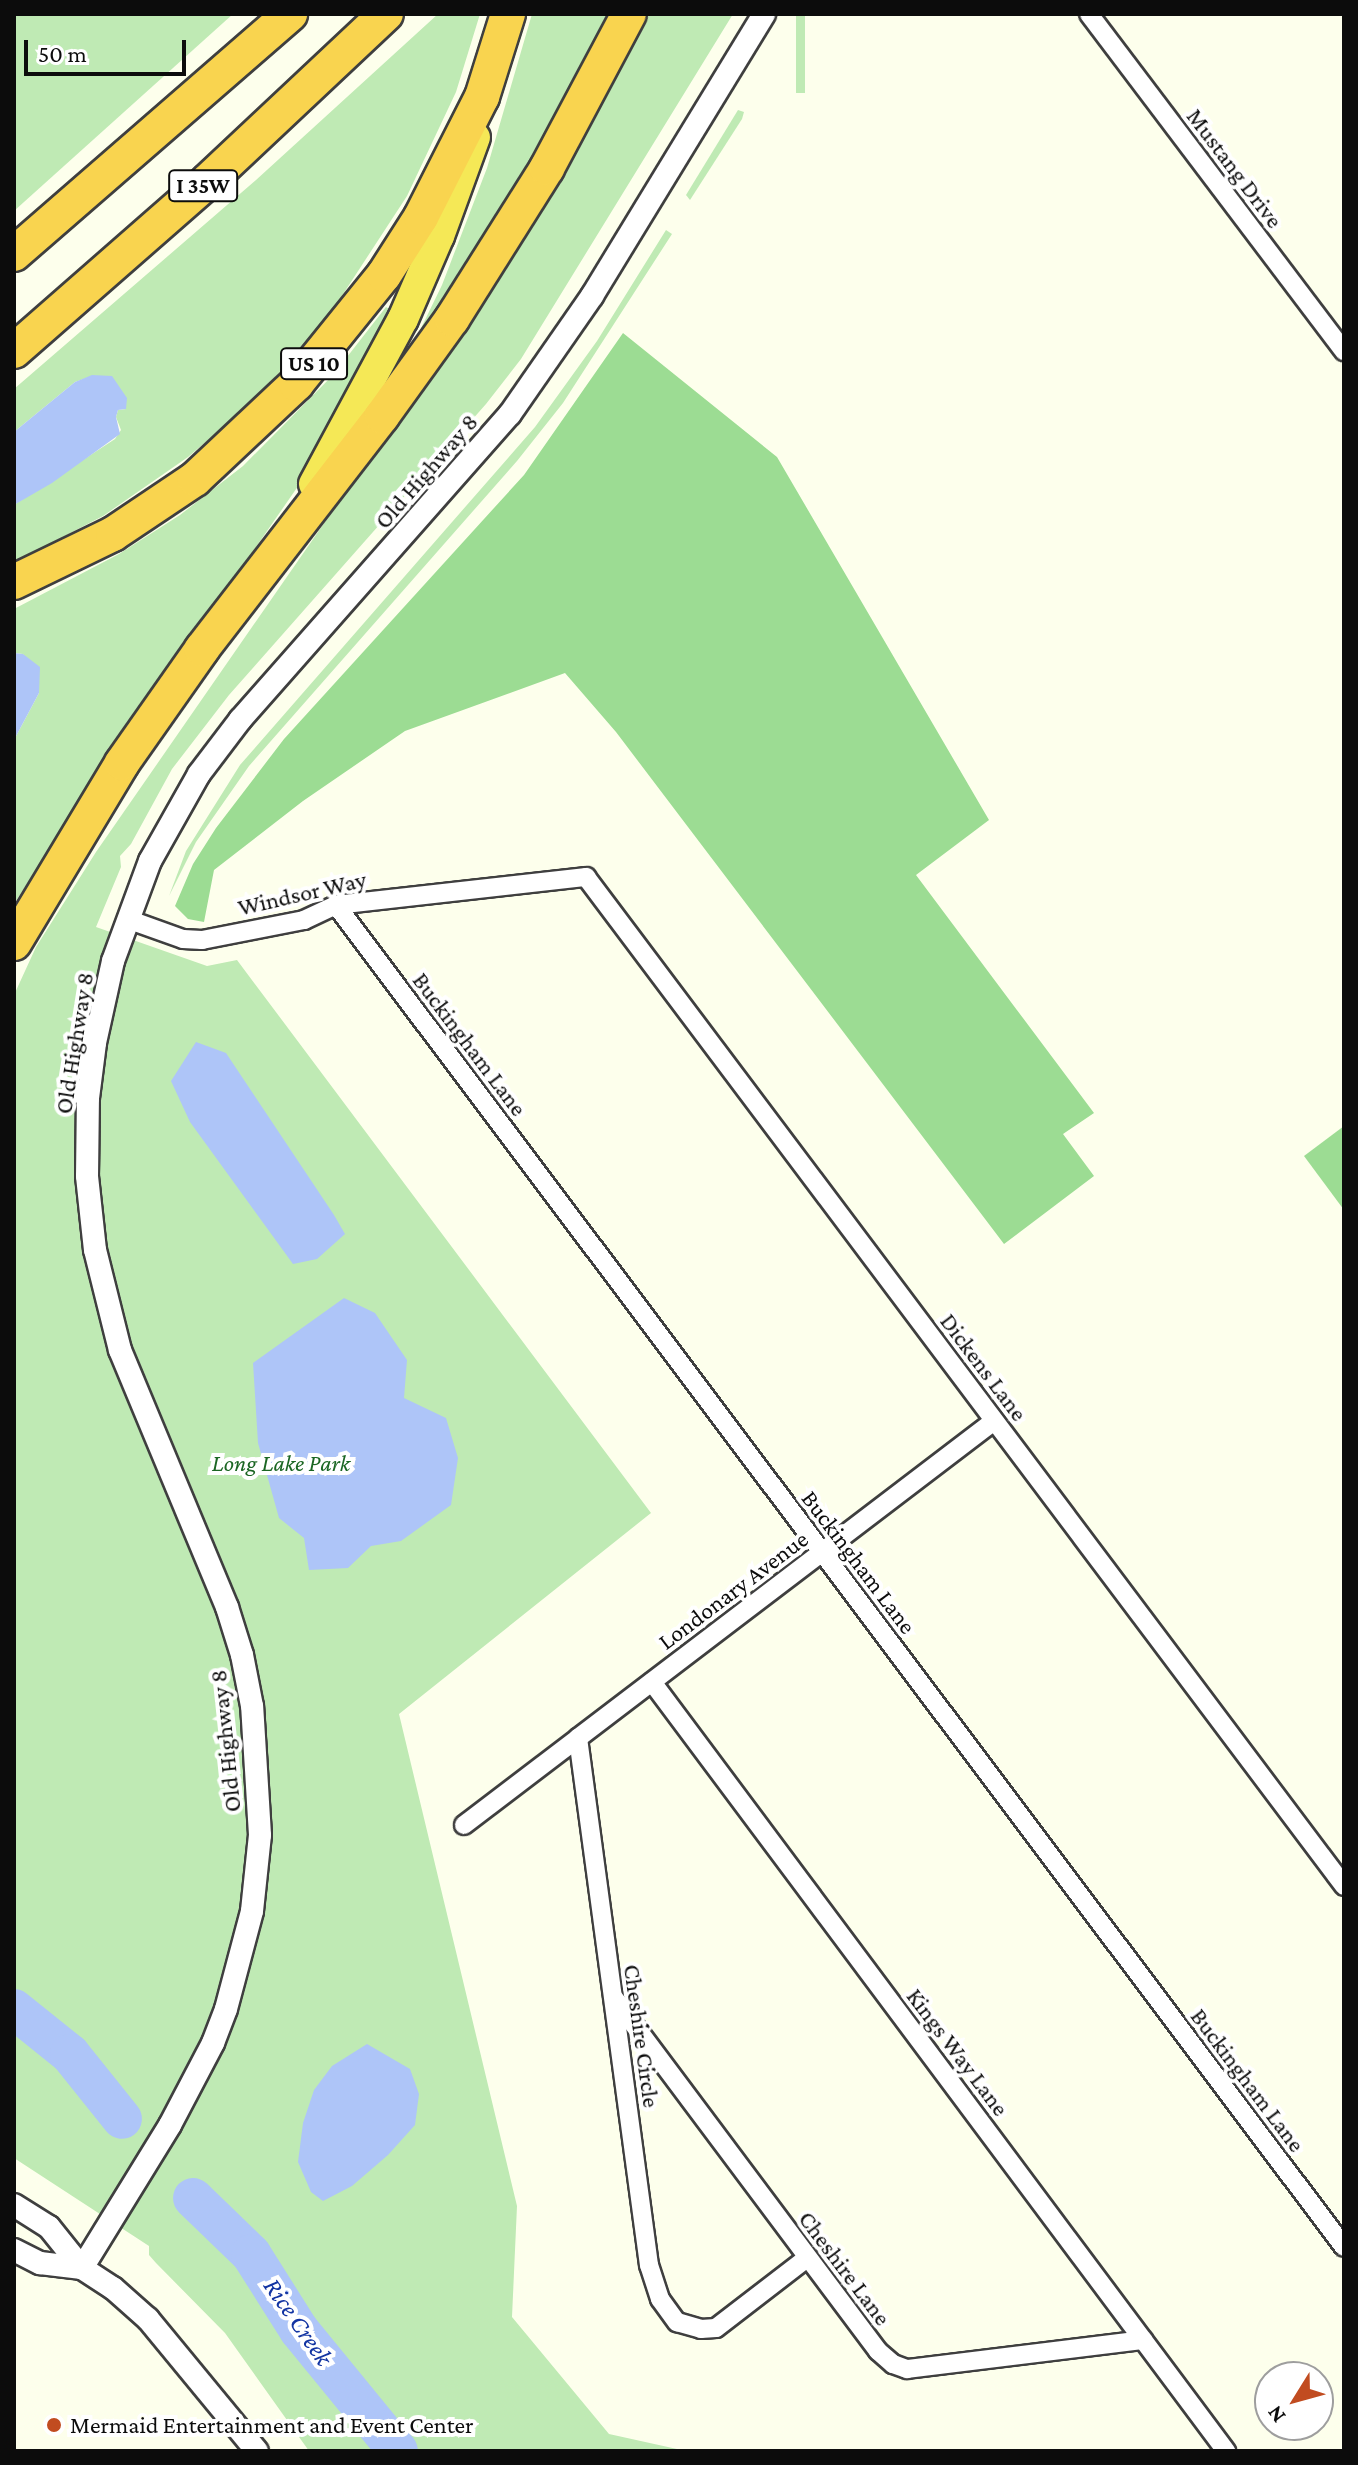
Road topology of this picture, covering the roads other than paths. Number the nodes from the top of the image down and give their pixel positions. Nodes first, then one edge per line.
1 (290, 14) edge
2 (386, 14) edge
3 (629, 14) edge
4 (764, 14) edge
5 (1089, 14) edge
6 (504, 28) edge
7 (14, 254) edge
8 (14, 351) edge
9 (1344, 351) edge
10 (14, 582) edge
11 (220, 625) junction
12 (586, 877) joint
13 (336, 905) junction
14 (127, 919) junction
15 (14, 943) edge
16 (994, 1421) junction
17 (823, 1553) junction
18 (652, 1682) junction
19 (578, 1738) junction
20 (464, 1825) dead end
21 (1344, 1886) edge
22 (612, 1996) junction
23 (14, 2205) edge
24 (1344, 2247) edge
25 (14, 2250) edge
26 (807, 2258) junction
27 (82, 2268) junction
28 (1143, 2340) junction
29 (257, 2451) edge
30 (1226, 2451) edge

1 - 7 highway, I 35W
2 - 8 highway, I 35W
3 - 11 highway
4 - 14 street, Old Highway 8
5 - 9 street, Mustang Drive
6 - 10 highway, US 10
6 - 11 highway
11 - 15 highway
12 - 13 street, Windsor Way
12 - 16 street, Dickens Lane
13 - 14 street, Windsor Way
13 - 17 street, Buckingham Lane
14 - 27 street, Old Highway 8
16 - 17 street, Londonary Avenue
16 - 21 street, Dickens Lane
17 - 18 street, Londonary Avenue
17 - 24 street, Buckingham Lane
18 - 19 street, Londonary Avenue
18 - 28 street, Kings Way Lane
19 - 20 street
19 - 22 street, Cheshire Circle
22 - 26 street, Cheshire Lane
22 - 26 street, Cheshire Circle
23 - 27 street
25 - 27 street
26 - 28 street, Cheshire Lane
27 - 29 street
28 - 30 street, Kings Way Lane

